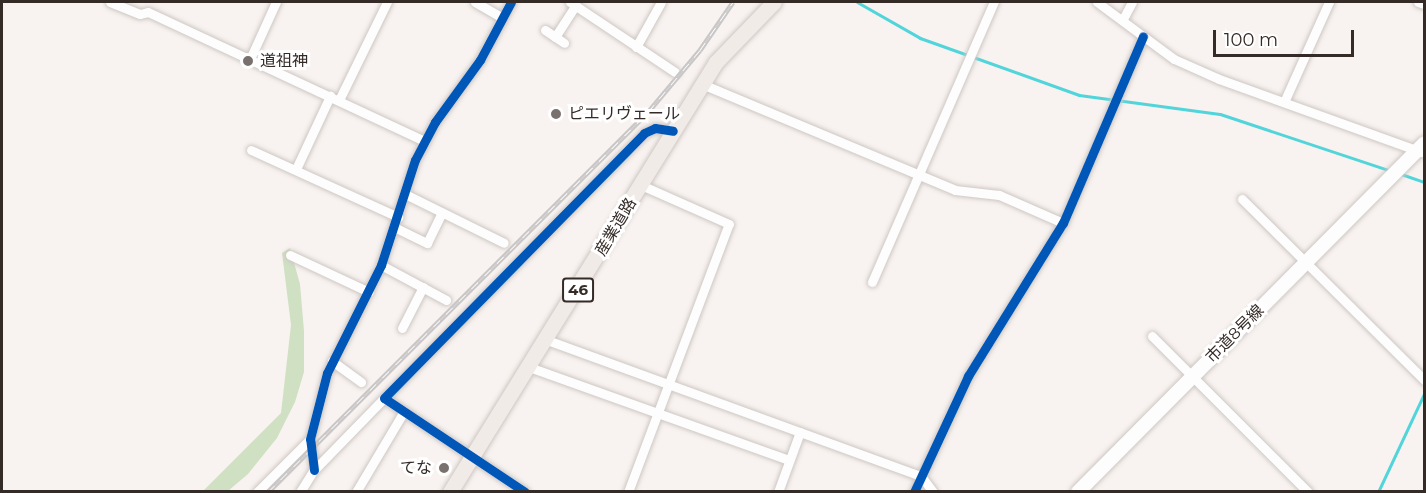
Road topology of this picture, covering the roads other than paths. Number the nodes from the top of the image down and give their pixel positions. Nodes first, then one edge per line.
1 (110, 2) edge
2 (150, 2) edge
3 (276, 2) edge
4 (387, 2) edge
5 (475, 2) edge
6 (511, 2) edge
7 (661, 2) edge
8 (774, 2) edge
9 (994, 2) edge
10 (1097, 2) edge
11 (1132, 2) edge
12 (1329, 2) edge
13 (1418, 2) edge
14 (573, 3) edge
15 (1425, 4) edge
16 (148, 12) junction
17 (501, 17) junction
18 (1123, 19) junction
19 (545, 30) dead end
20 (1143, 36) junction
21 (555, 37) junction
22 (564, 43) dead end
23 (636, 47) junction
24 (250, 58) junction
25 (675, 72) dead end
26 (702, 84) junction
27 (334, 98) junction
28 (1284, 102) junction
29 (673, 131) junction
30 (425, 141) junction
31 (1422, 149) edge
32 (251, 150) dead end
33 (296, 169) junction
34 (920, 176) junction
35 (641, 185) junction
36 (405, 194) junction
37 (1242, 199) dead end
38 (442, 212) junction
39 (398, 217) junction
40 (1063, 223) junction
41 (394, 227) junction
42 (504, 243) dead end
43 (290, 255) dead end
44 (1307, 262) junction
45 (381, 265) junction
46 (872, 282) dead end
47 (423, 287) junction
48 (369, 292) junction
49 (447, 300) dead end
50 (402, 328) dead end
51 (1152, 336) dead end
52 (547, 340) junction
53 (332, 362) junction
54 (530, 367) junction
55 (1194, 376) junction
56 (1425, 380) edge
57 (361, 382) dead end
58 (669, 385) junction
59 (384, 398) junction
60 (404, 411) junction
61 (658, 413) junction
62 (800, 432) junction
63 (310, 439) junction
64 (473, 457) junction
65 (789, 460) junction
66 (315, 470) junction
67 (921, 476) junction
68 (256, 492) edge
69 (300, 492) edge
70 (356, 492) edge
71 (450, 492) edge
72 (525, 492) edge
73 (628, 492) edge
74 (778, 492) edge
75 (914, 492) edge
76 (933, 492) edge
77 (1078, 492) edge
78 (1308, 492) edge

1 - 16 street
2 - 16 street
3 - 24 street
4 - 27 street
5 - 17 street
6 - 17 street
7 - 23 street
8 - 26 main road, 産業道路 / 46
9 - 34 street
10 - 18 street
11 - 18 street
12 - 28 street
13 - 15 street
14 - 21 street
14 - 23 street
16 - 24 street
17 - 30 street
18 - 20 street
19 - 21 street
20 - 28 street
20 - 40 street
21 - 22 street
23 - 25 street
24 - 27 street
26 - 29 main road, 産業道路 / 46
26 - 34 street
27 - 30 street
27 - 33 street
28 - 31 street
29 - 35 main road, 産業道路 / 46
29 - 59 street
30 - 36 street
31 - 44 street, 市道8号線
32 - 33 street
33 - 39 street
34 - 40 street
34 - 46 street
35 - 52 main road, 産業道路 / 46
35 - 58 street
36 - 38 street
36 - 39 street
37 - 44 street
38 - 41 street
38 - 42 street
39 - 41 street
40 - 67 street
41 - 45 street
43 - 48 street
44 - 55 street, 市道8号線
44 - 56 street
45 - 47 street
45 - 48 street
47 - 49 street
47 - 50 street
48 - 53 street
51 - 55 street
52 - 54 main road, 産業道路 / 46
52 - 58 street
53 - 57 street
53 - 63 street
54 - 61 street
54 - 64 main road, 産業道路 / 46
55 - 77 street, 市道8号線
55 - 78 street
58 - 61 street
58 - 62 street
59 - 60 street
59 - 66 street
60 - 64 street
60 - 70 street
61 - 65 street
61 - 73 street
62 - 65 street
62 - 67 street
63 - 66 street
63 - 68 street
64 - 71 main road, 産業道路 / 46
64 - 72 street
65 - 74 street
66 - 69 street
67 - 75 street
67 - 76 street

